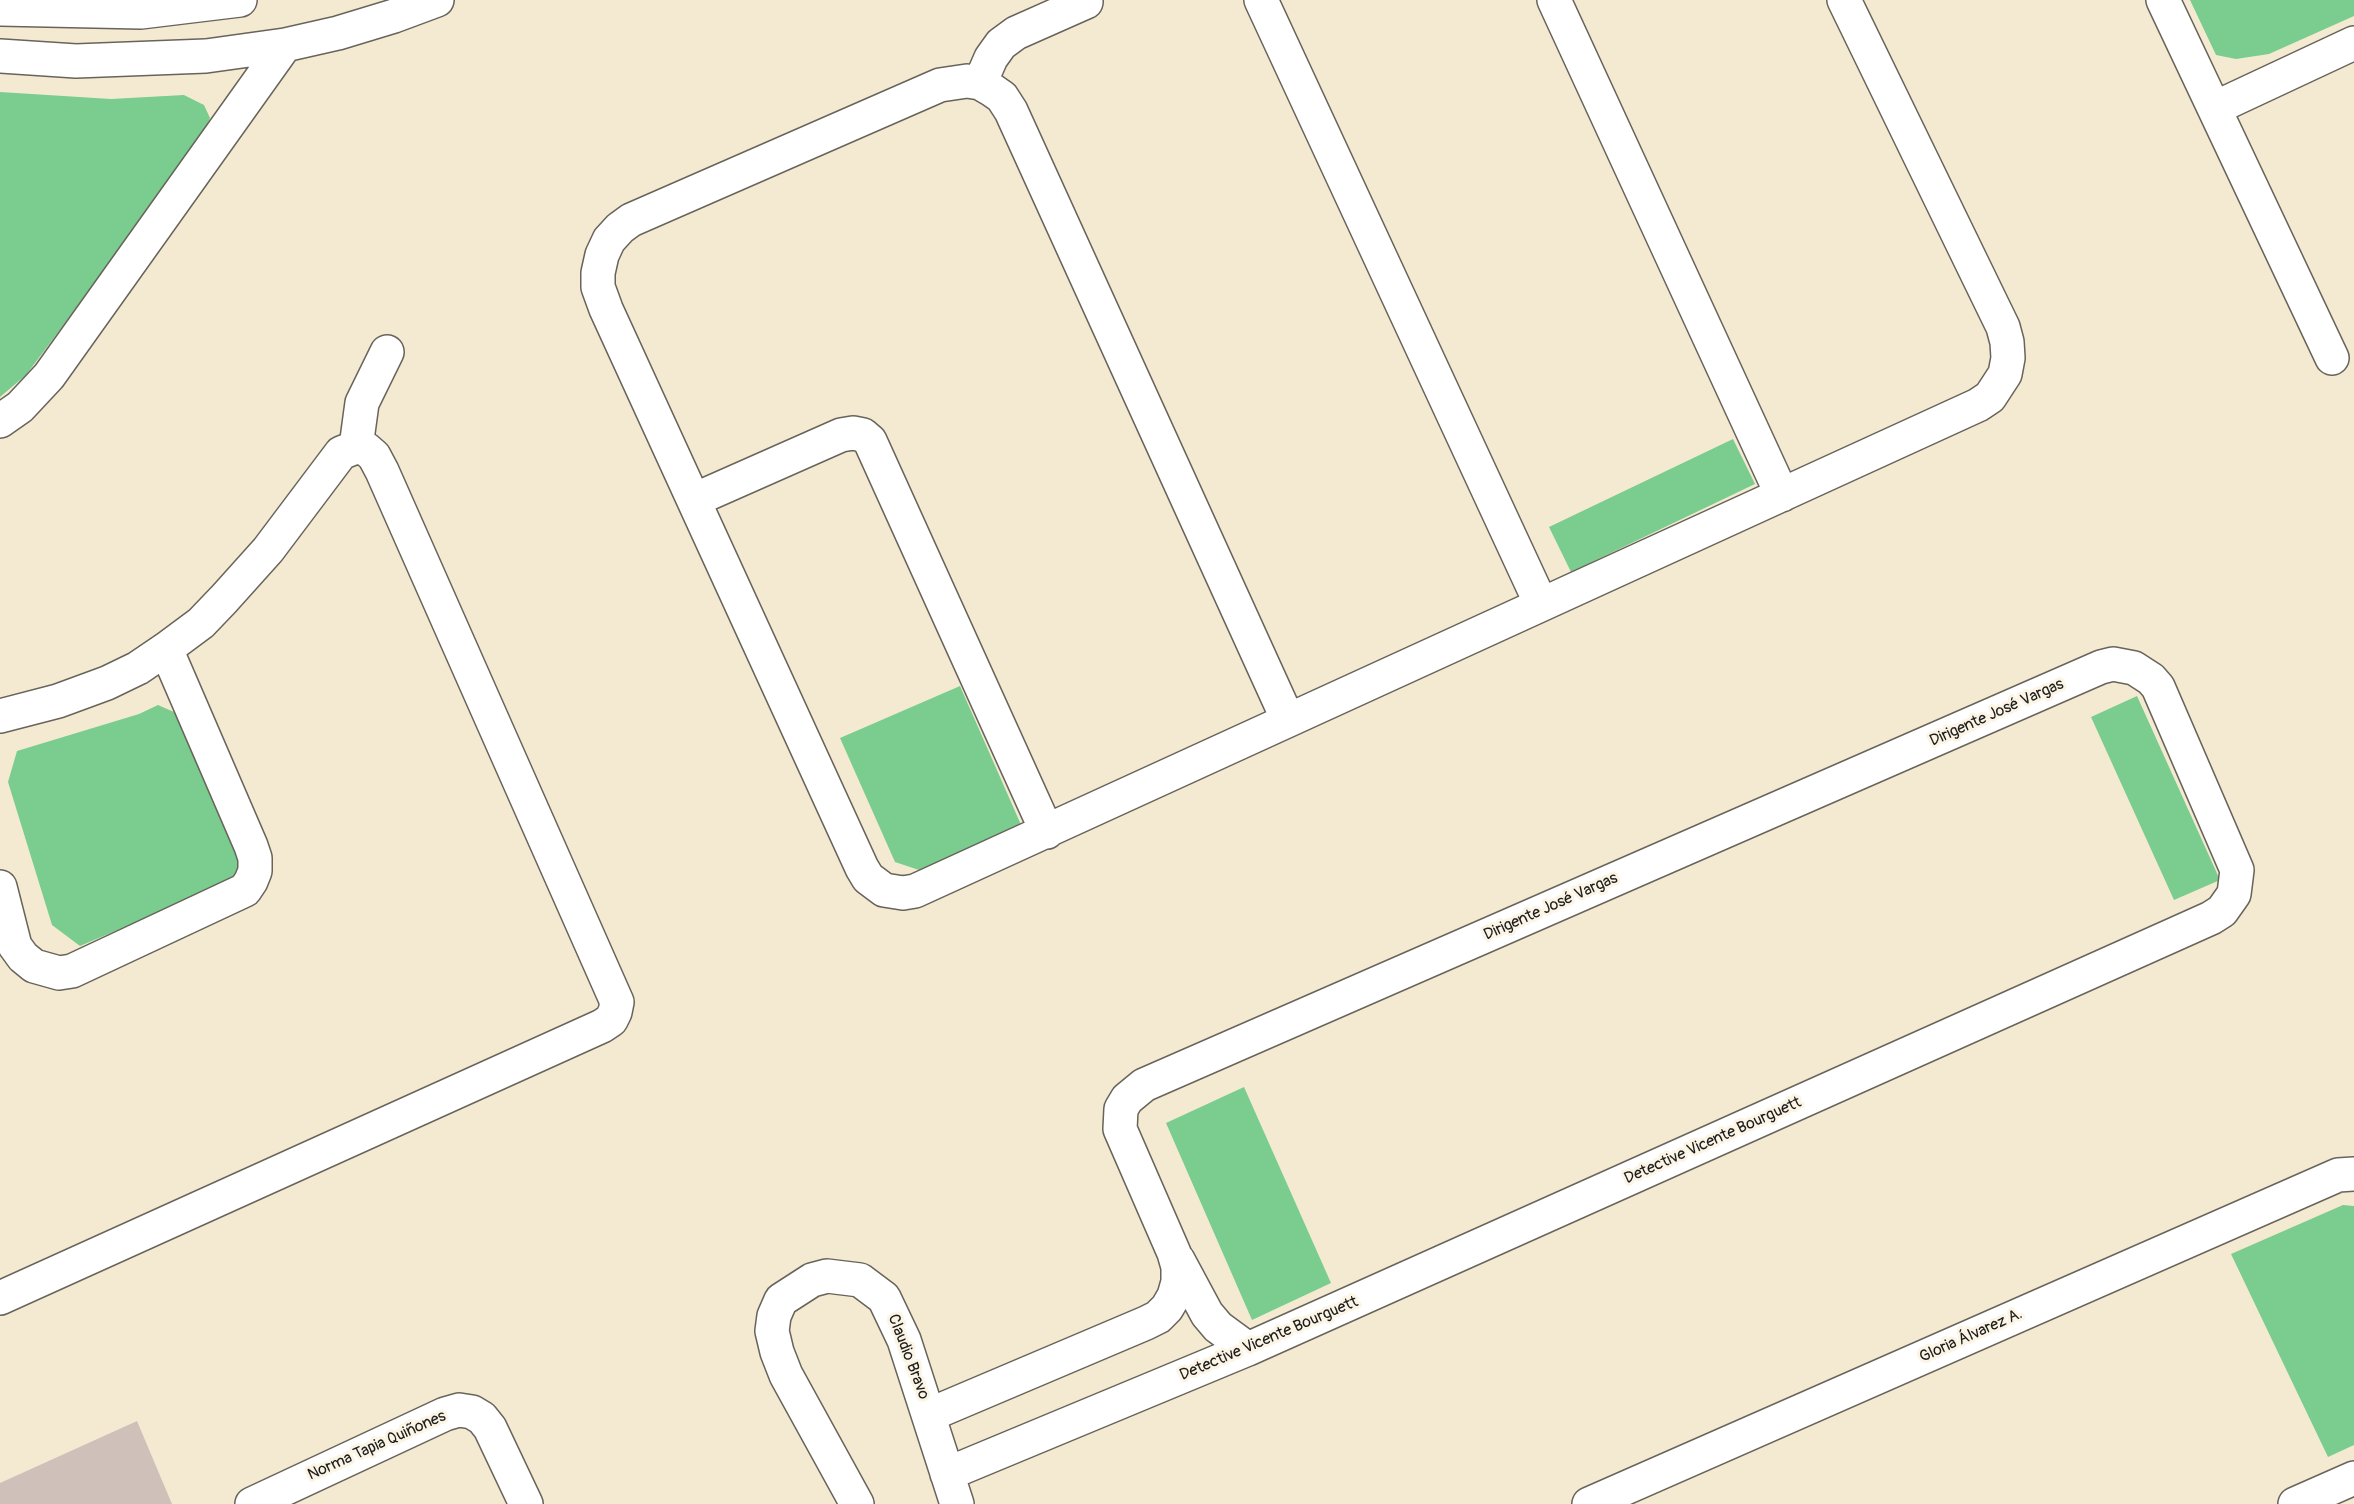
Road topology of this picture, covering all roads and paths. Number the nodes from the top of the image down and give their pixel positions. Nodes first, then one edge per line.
1 (240, 0) edge
2 (437, 0) edge
3 (1261, 0) edge
4 (1554, 0) edge
5 (1844, 0) edge
6 (2163, 0) edge
7 (1086, 2) dead end
8 (0, 9) edge
9 (2354, 43) edge
10 (285, 45) junction
11 (0, 56) edge
12 (980, 83) junction
13 (2215, 108) junction
14 (387, 352) dead end
15 (2332, 358) dead end
16 (0, 421) edge
17 (356, 447) junction
18 (1782, 495) junction
19 (694, 500) junction
20 (1541, 604) junction
21 (166, 649) junction
22 (2134, 668) joint
23 (0, 716) edge
24 (1288, 720) junction
25 (1047, 832) junction
26 (0, 887) edge
27 (2354, 1174) edge
28 (1174, 1253) junction
29 (0, 1298) edge
30 (1248, 1349) junction
31 (929, 1416) junction
32 (2354, 1478) edge
33 (952, 1489) edge
34 (252, 1504) edge
35 (526, 1504) edge
36 (857, 1504) edge
37 (1589, 1504) edge
38 (2295, 1504) edge

1 - 8 street
2 - 10 street
3 - 20 street
4 - 18 street
5 - 18 street
6 - 13 street
7 - 12 street
9 - 13 street
10 - 11 street
10 - 16 street
12 - 19 street
12 - 24 street
13 - 15 street
14 - 17 street
17 - 21 street
17 - 29 street
18 - 20 street
19 - 25 street
19 - 25 street
20 - 24 street
21 - 23 street
21 - 26 street
22 - 28 street, Dirigente José Vargas
22 - 30 street, Detective Vicente Bourguett
24 - 25 street
27 - 37 street, Gloria Álvarez A.
28 - 30 street, Dirigente José Vargas
28 - 31 street, Dirigente José Vargas
30 - 33 street, Detective Vicente Bourguett
31 - 33 street, Claudio Bravo
31 - 36 street, Claudio Bravo
32 - 38 street
34 - 35 street, Norma Tapia Quiñones

